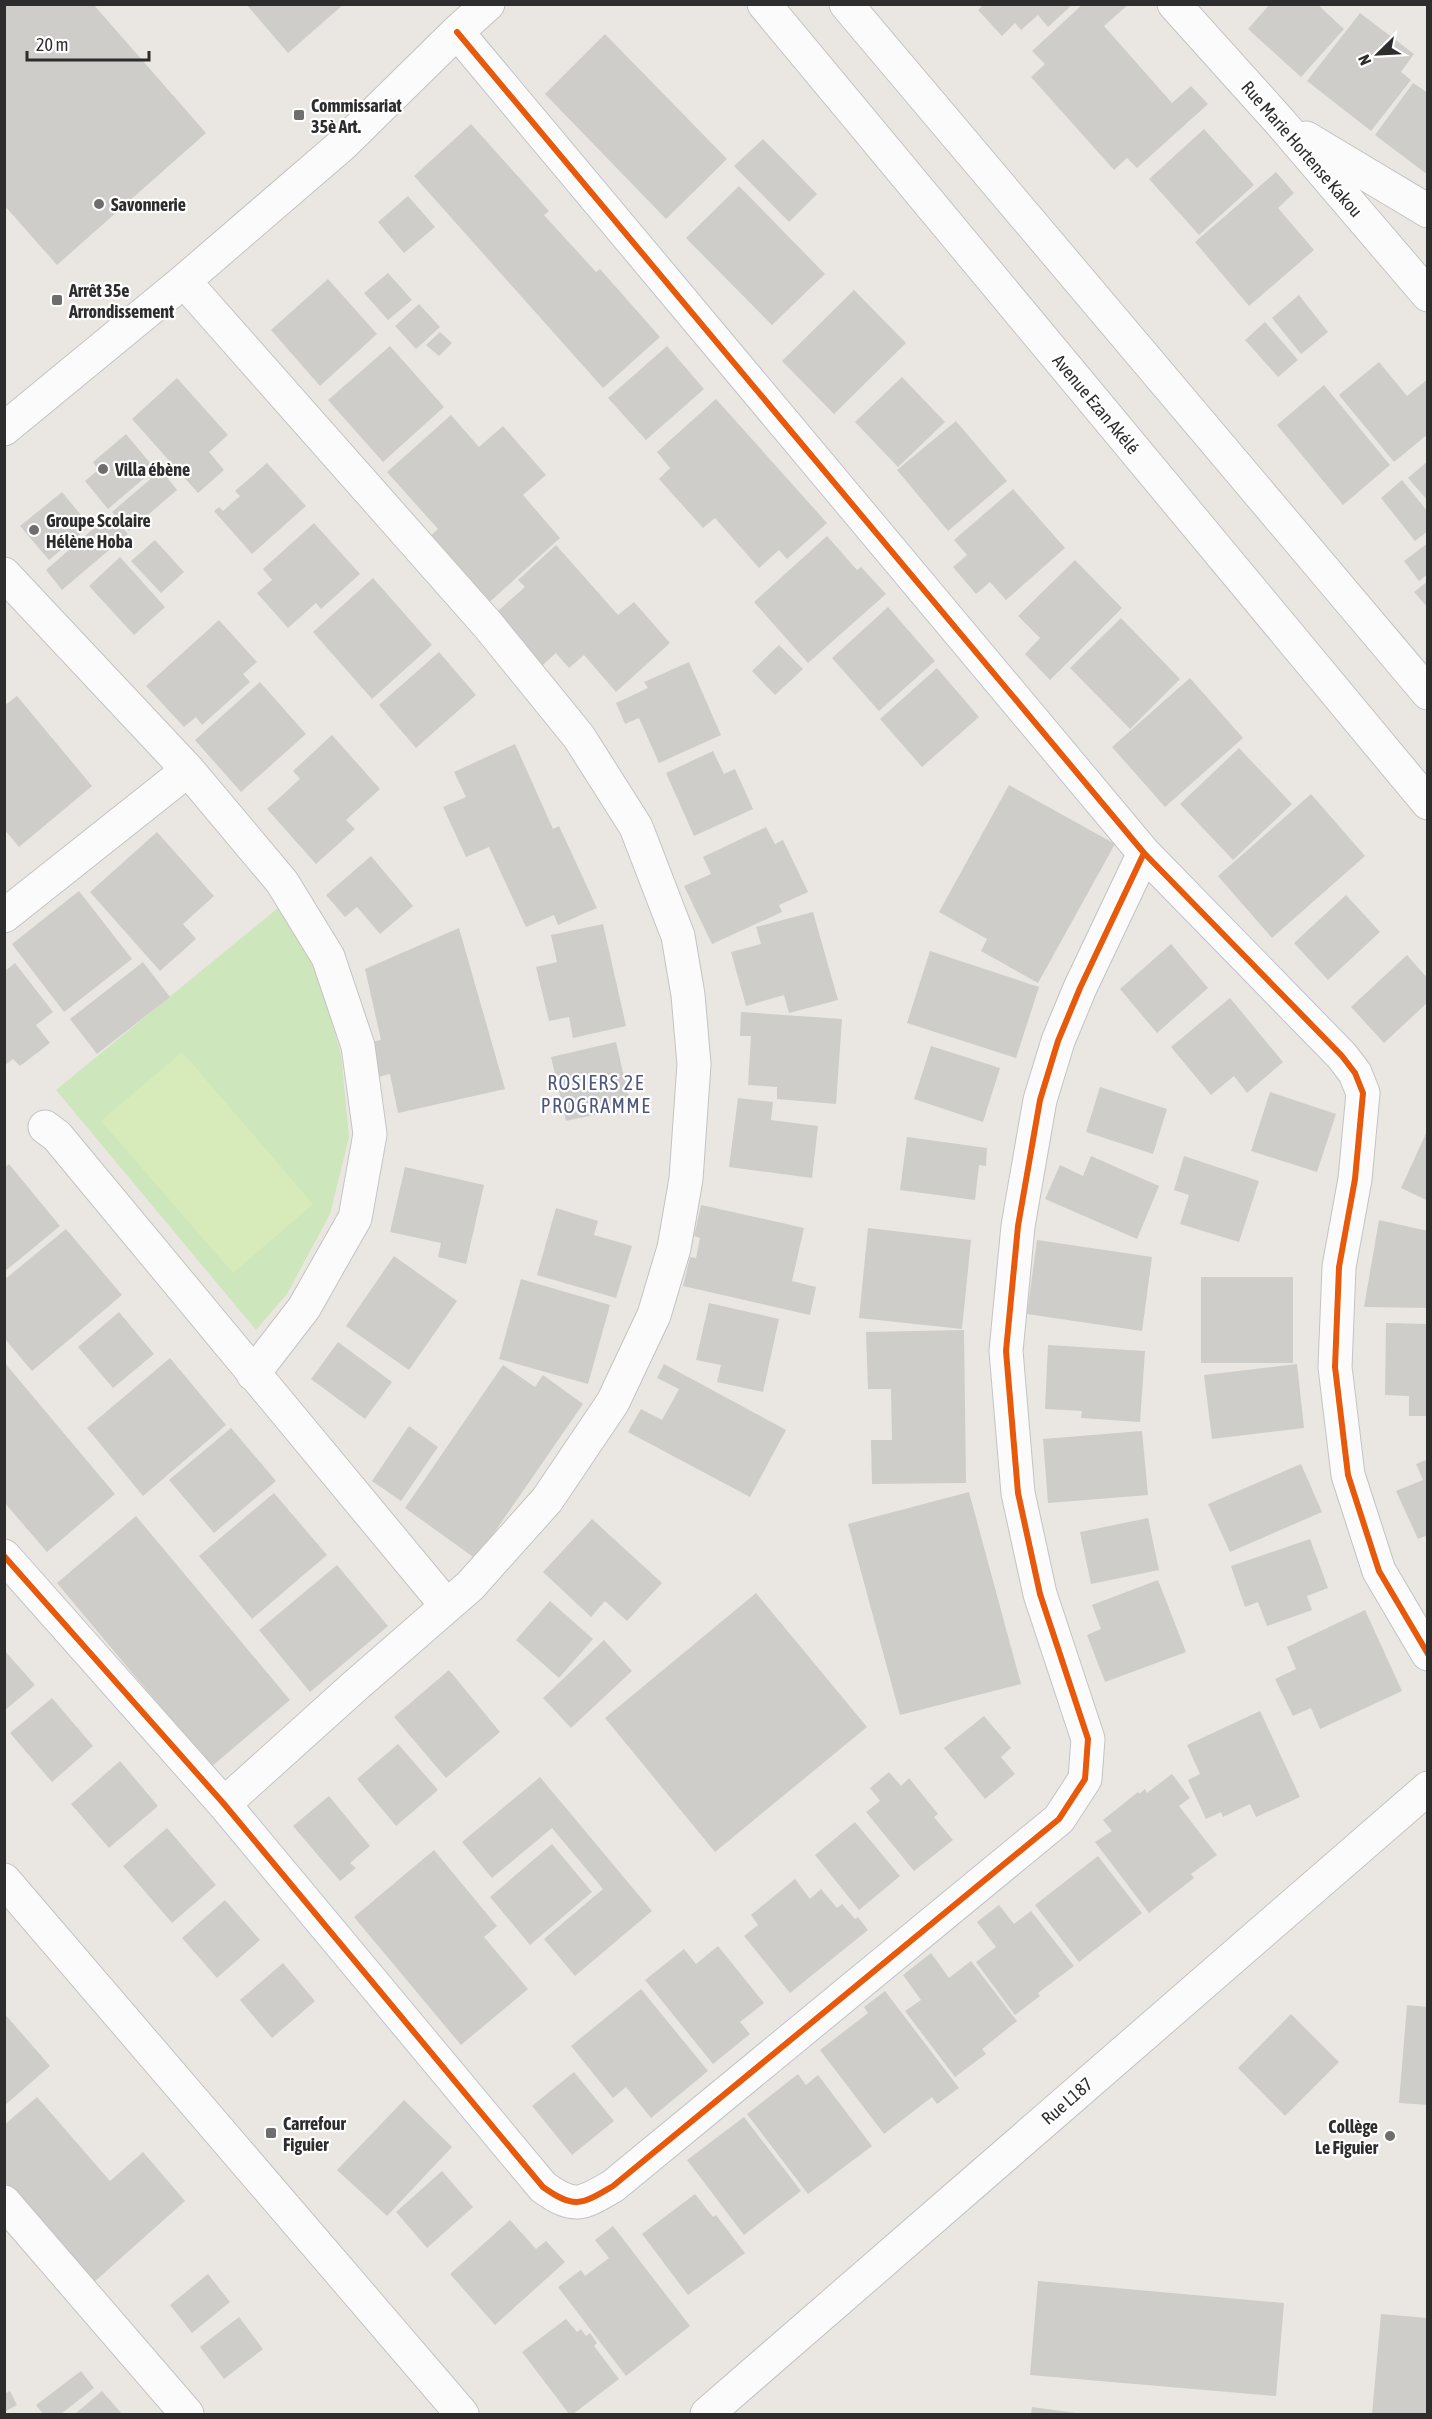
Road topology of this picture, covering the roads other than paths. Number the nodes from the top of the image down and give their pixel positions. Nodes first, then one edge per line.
1 (488, 4) edge
2 (764, 4) edge
3 (846, 4) edge
4 (1174, 4) edge
5 (457, 32) junction
6 (1281, 123) junction
7 (1428, 211) edge
8 (184, 281) junction
9 (1428, 295) edge
10 (4, 429) edge
11 (4, 574) edge
12 (1428, 693) edge
13 (188, 770) junction
14 (1428, 803) edge
15 (1144, 853) junction
16 (4, 916) edge
17 (45, 1127) dead end
18 (253, 1374) junction
19 (4, 1556) edge
20 (447, 1606) junction
21 (1428, 1654) edge
22 (1428, 1788) edge
23 (224, 1804) junction
24 (4, 1880) edge
25 (4, 2202) edge
26 (187, 2415) edge
27 (462, 2415) edge
28 (707, 2415) edge

1 - 5 street
2 - 14 street, Avenue Ezan Akélé
3 - 12 street
4 - 6 street, Rue Marie Hortense Kakou
5 - 8 street
5 - 15 street
6 - 7 street
6 - 9 street, Rue Marie Hortense Kakou
8 - 10 street
8 - 20 street
11 - 13 street
13 - 16 street
13 - 18 street
15 - 21 street
15 - 23 street
17 - 18 street
18 - 20 street
19 - 23 street
20 - 23 street
22 - 28 street, Rue L187
24 - 27 street
25 - 26 street

